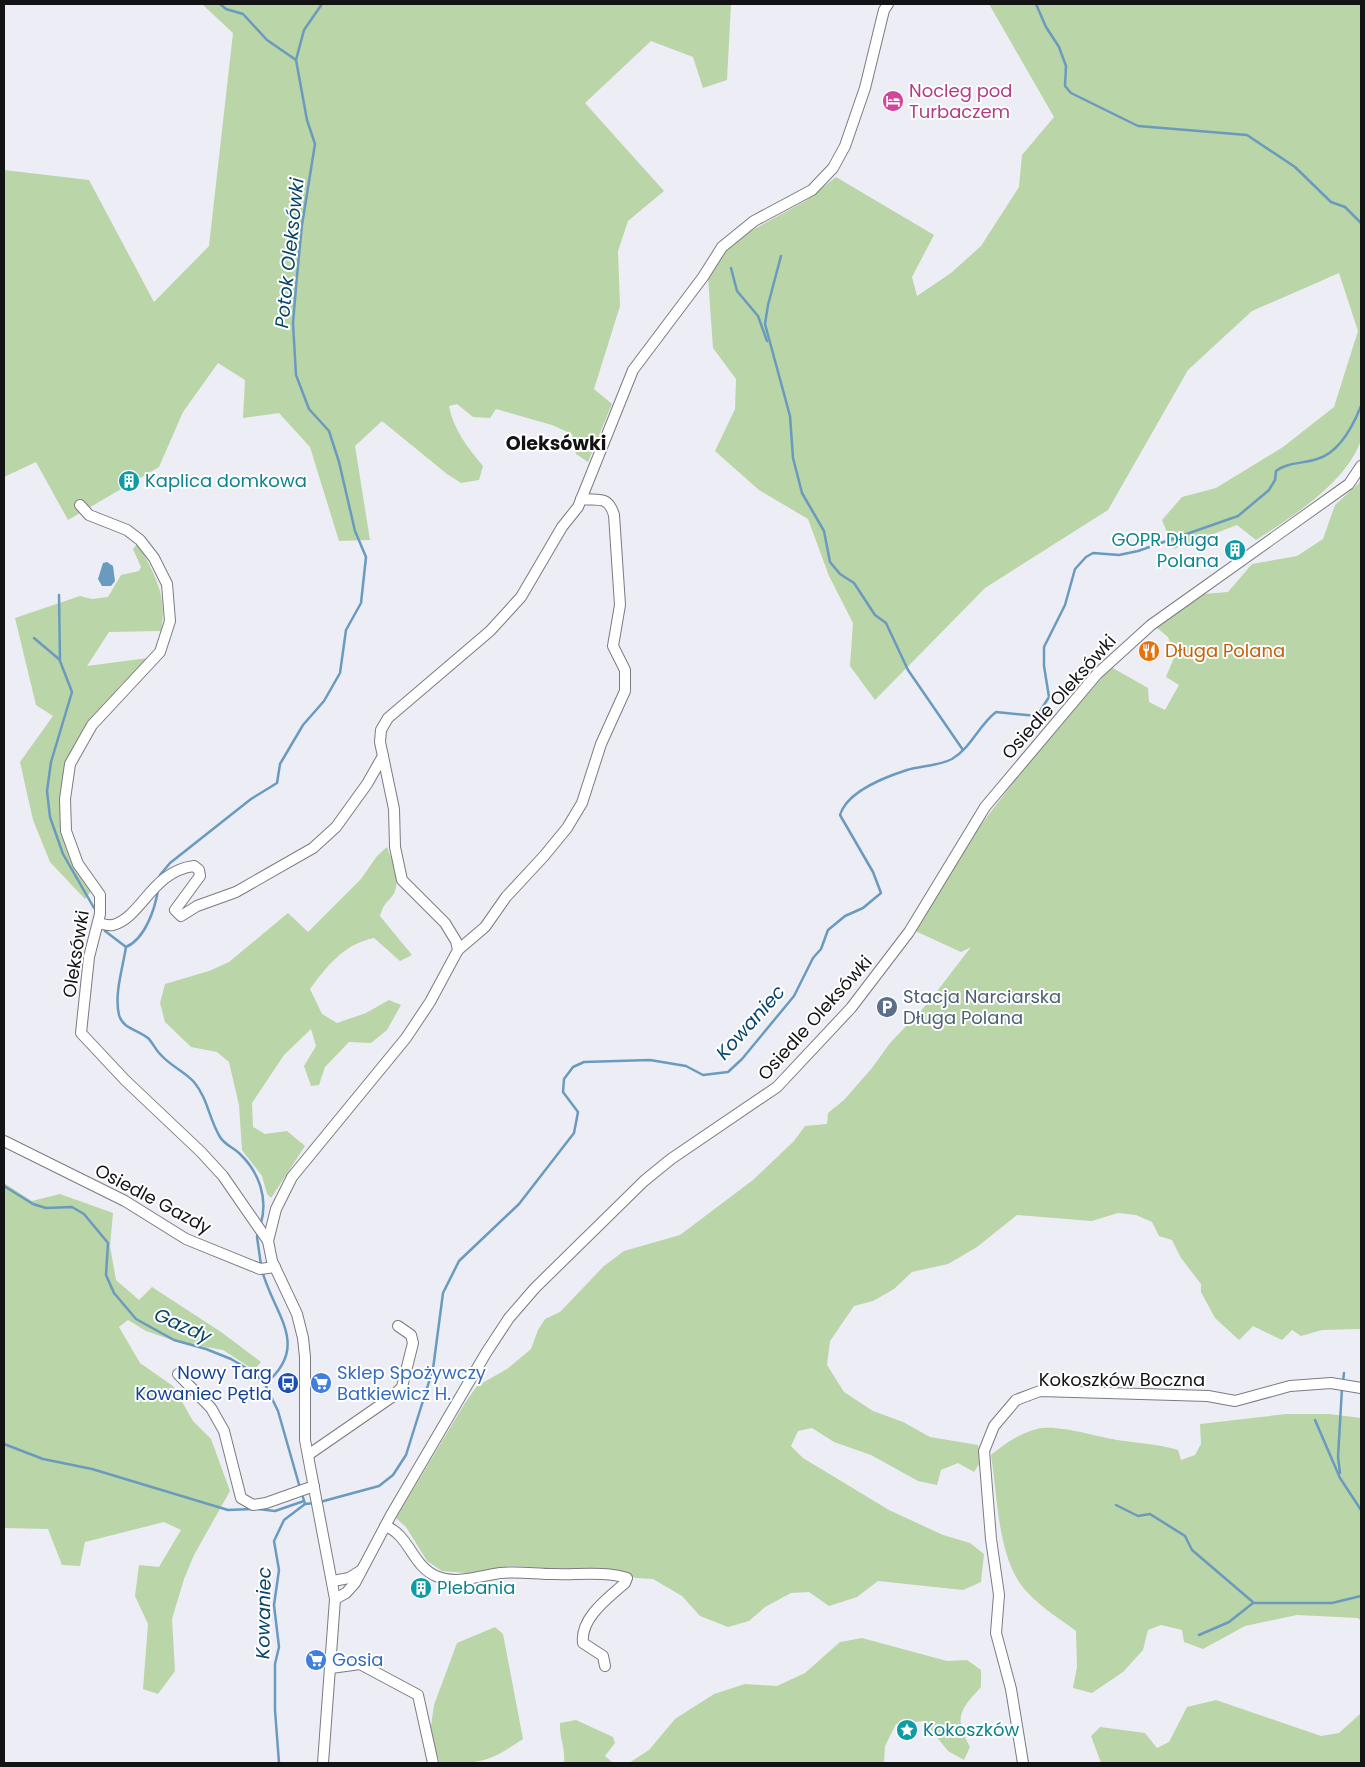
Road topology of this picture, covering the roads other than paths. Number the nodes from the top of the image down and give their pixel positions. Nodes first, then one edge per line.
1 (888, 4) edge
2 (1361, 466) edge
3 (581, 499) junction
4 (80, 505) dead end
5 (383, 756) junction
6 (98, 923) junction
7 (458, 950) junction
8 (4, 1141) edge
9 (268, 1241) junction
10 (268, 1268) junction
11 (398, 1326) dead end
12 (178, 1374) dead end
13 (1361, 1388) edge
14 (308, 1454) junction
15 (311, 1488) junction
16 (385, 1526) junction
17 (360, 1571) junction
18 (333, 1581) junction
19 (336, 1598) junction
20 (605, 1666) dead end
21 (331, 1668) junction
22 (323, 1763) edge
23 (433, 1763) edge
24 (1023, 1763) edge

1 - 3 street
2 - 16 street, Osiedle Oleksówki
3 - 5 street
3 - 7 street
4 - 6 street, Oleksówki
5 - 6 street
5 - 7 street
6 - 9 street, Oleksówki
7 - 9 street
8 - 10 street, Osiedle Gazdy
9 - 10 street, Oleksówki
10 - 14 street
11 - 14 street
12 - 15 street
13 - 24 street, Kokoszków Boczna
14 - 15 street
15 - 18 street
16 - 17 street, Osiedle Oleksówki
16 - 20 street
17 - 18 street
17 - 19 street, Osiedle Oleksówki
18 - 19 street
19 - 21 street
21 - 22 street
21 - 23 street

